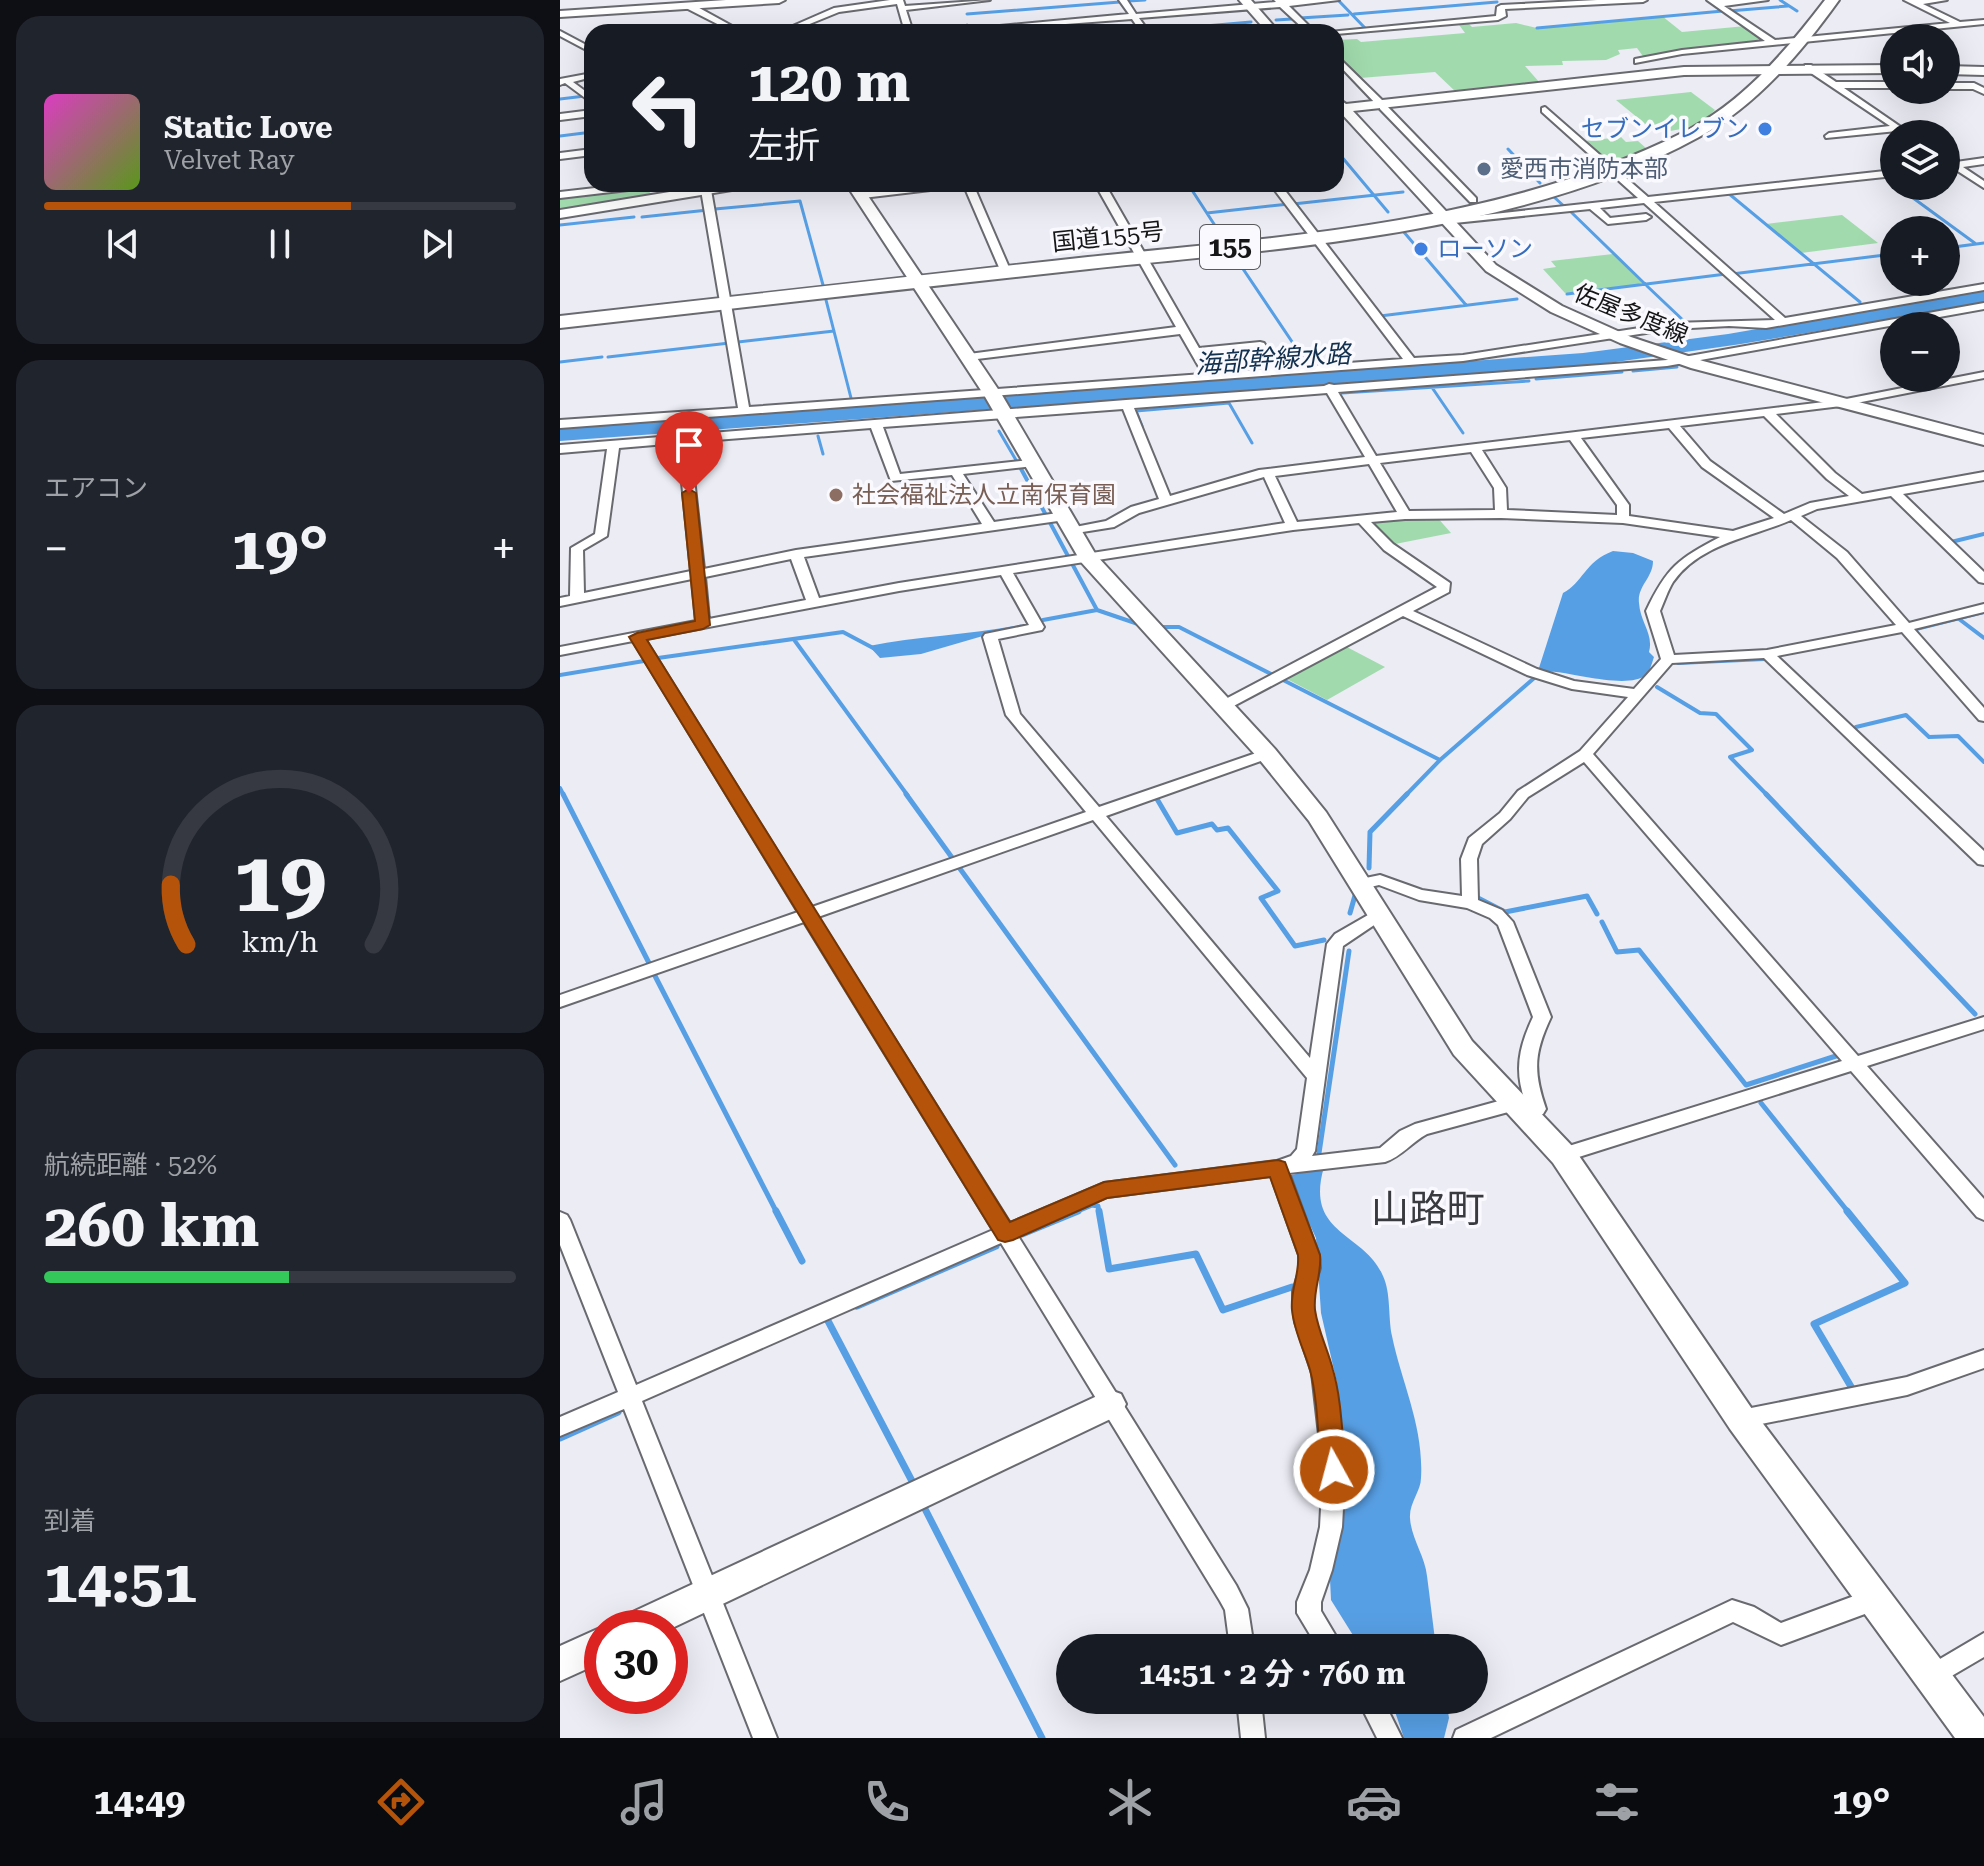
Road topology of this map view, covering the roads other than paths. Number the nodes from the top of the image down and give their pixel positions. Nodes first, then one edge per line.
1 (779, 0) edge
2 (986, 0) edge
3 (1123, 0) edge
4 (1335, 0) edge
5 (1643, 0) edge
6 (1764, 0) edge
7 (1832, 0) edge
8 (1943, 0) edge
9 (1716, 1) edge
10 (1280, 2) edge
11 (1575, 2) edge
12 (1911, 2) edge
13 (901, 3) edge
14 (1248, 3) edge
15 (1500, 3) edge
16 (681, 4) edge
17 (963, 10) junction
18 (560, 14) edge
19 (1134, 16) junction
20 (1984, 22) edge
21 (722, 24) edge
22 (803, 24) edge
23 (905, 24) edge
24 (969, 24) edge
25 (1041, 24) edge
26 (1140, 24) edge
27 (1266, 24) edge
28 (1303, 24) edge
29 (1961, 25) junction
30 (1344, 31) edge
31 (560, 33) edge
32 (1802, 40) junction
33 (1773, 43) junction
34 (584, 46) edge
35 (1638, 61) dead end
36 (1344, 65) edge
37 (1808, 67) junction
38 (1778, 68) junction
39 (1880, 69) edge
40 (1960, 70) edge
41 (1984, 71) edge
42 (584, 77) edge
43 (563, 81) edge
44 (1834, 85) junction
45 (1880, 85) edge
46 (1960, 86) edge
47 (1984, 91) edge
48 (584, 95) edge
49 (1344, 105) edge
50 (1545, 110) dead end
51 (1344, 112) edge
52 (584, 114) edge
53 (560, 117) edge
54 (1886, 120) edge
55 (1880, 133) edge
56 (1829, 136) dead end
57 (584, 153) edge
58 (560, 156) edge
59 (1984, 161) edge
60 (1960, 163) edge
61 (1612, 169) junction
62 (1960, 171) edge
63 (1880, 175) edge
64 (1984, 185) edge
65 (591, 192) edge
66 (638, 192) edge
67 (706, 192) edge
68 (860, 192) edge
69 (971, 192) edge
70 (1104, 192) edge
71 (1281, 192) edge
72 (560, 194) edge
73 (1473, 200) dead end
74 (1647, 200) junction
75 (1630, 202) junction
76 (1592, 206) junction
77 (560, 214) edge
78 (1445, 218) junction
79 (1314, 236) junction
80 (1141, 257) junction
81 (1006, 272) junction
82 (920, 281) junction
83 (1984, 287) edge
84 (727, 303) junction
85 (1984, 306) edge
86 (1782, 321) junction
87 (560, 322) edge
88 (1182, 330) junction
89 (1617, 338) junction
90 (1196, 352) junction
91 (969, 357) junction
92 (1678, 360) junction
93 (1411, 362) junction
94 (1277, 372) junction
95 (1984, 375) edge
96 (1210, 377) junction
97 (1329, 387) junction
98 (992, 394) junction
99 (1126, 403) junction
100 (1841, 403) junction
101 (744, 411) junction
102 (1767, 412) junction
103 (1004, 413) junction
104 (560, 424) edge
105 (1672, 424) junction
106 (876, 425) junction
107 (1573, 436) junction
108 (684, 440) junction
109 (1984, 440) edge
110 (613, 445) junction
111 (1475, 448) junction
112 (560, 449) edge
113 (1371, 460) junction
114 (1025, 464) junction
115 (956, 472) junction
116 (1268, 473) junction
117 (1984, 476) edge
118 (1893, 491) junction
119 (1858, 497) junction
120 (1166, 500) junction
121 (1501, 514) junction
122 (1405, 515) junction
123 (1788, 517) junction
124 (1362, 519) junction
125 (1623, 519) junction
126 (1060, 521) junction
127 (1293, 526) junction
128 (990, 527) junction
129 (1733, 535) junction
130 (796, 554) junction
131 (1077, 560) junction
132 (1005, 571) junction
133 (697, 574) junction
134 (1984, 579) edge
135 (577, 599) junction
136 (560, 602) edge
137 (814, 603) junction
138 (1984, 608) edge
139 (1403, 611) junction
140 (703, 625) junction
141 (1903, 628) junction
142 (637, 637) junction
143 (560, 651) edge
144 (1767, 654) junction
145 (1668, 659) junction
146 (1638, 694) junction
147 (1223, 706) junction
148 (1984, 717) edge
149 (1267, 754) junction
150 (1585, 754) junction
151 (1096, 814) junction
152 (1984, 860) edge
153 (1362, 884) junction
154 (1470, 903) junction
155 (809, 915) junction
156 (1381, 915) junction
157 (560, 1001) edge
158 (1984, 1023) edge
159 (1856, 1064) junction
160 (1317, 1078) junction
161 (1522, 1109) junction
162 (1563, 1155) junction
163 (1283, 1167) junction
164 (1984, 1212) edge
165 (560, 1220) edge
166 (1005, 1233) junction
167 (1984, 1359) edge
168 (631, 1396) junction
169 (1110, 1404) junction
170 (1741, 1419) junction
171 (560, 1427) edge
172 (708, 1593) junction
173 (1873, 1600) junction
174 (673, 1610) edge
175 (1240, 1634) edge
176 (1322, 1634) edge
177 (1984, 1644) edge
178 (584, 1653) edge
179 (560, 1664) edge
180 (1931, 1677) junction
181 (1250, 1714) edge
182 (1377, 1714) edge
183 (765, 1738) edge
184 (1253, 1738) edge
185 (1390, 1738) edge
186 (1465, 1738) edge
187 (1977, 1738) edge

1 - 16 street
2 - 17 street
3 - 19 street
4 - 10 street
5 - 11 street
6 - 9 street
7 - 32 highway, 国道155号 / 155
8 - 12 street
9 - 33 street
10 - 14 street
10 - 28 street
11 - 15 street
12 - 29 street
13 - 17 street
13 - 22 street
13 - 23 street
14 - 19 street
14 - 27 street
15 - 30 street
16 - 18 street
16 - 21 street
17 - 24 street
19 - 25 street
19 - 26 street
20 - 29 street
29 - 32 street
31 - 34 street
32 - 33 street
32 - 38 highway, 国道155号 / 155
33 - 35 street
36 - 73 street
37 - 38 street
37 - 39 street
37 - 44 street
38 - 49 street
38 - 61 highway, 国道155号 / 155
40 - 41 street
42 - 43 street
43 - 48 street
44 - 45 street
44 - 54 street
46 - 47 street
50 - 61 street
51 - 78 street, 佐屋多度線
52 - 53 street
55 - 56 street
57 - 58 street
59 - 60 street
61 - 74 street
61 - 78 highway, 国道155号 / 155
62 - 64 street
63 - 74 street
65 - 72 street
66 - 77 street
67 - 84 street
68 - 82 street
69 - 81 street
70 - 80 street
71 - 79 street
74 - 75 street
74 - 86 street
75 - 76 street
75 - 76 street
76 - 78 street
78 - 79 highway, 国道155号 / 155
78 - 89 street, 佐屋多度線
79 - 80 highway, 国道155号 / 155
79 - 93 street
80 - 81 highway, 国道155号 / 155
80 - 88 street
81 - 82 highway, 国道155号 / 155
82 - 84 highway, 国道155号 / 155
82 - 91 street
83 - 86 street
84 - 87 highway, 国道155号 / 155
84 - 101 street
85 - 92 street
86 - 89 street
88 - 90 street
88 - 91 street
89 - 92 street, 佐屋多度線
89 - 93 street
90 - 94 street
90 - 96 street
91 - 98 street
92 - 97 street
92 - 100 street, 佐屋多度線
93 - 94 street
94 - 96 street
95 - 100 street
96 - 98 street
97 - 99 street
97 - 113 street
98 - 101 street
98 - 103 street
99 - 103 street
99 - 120 street
100 - 102 street
100 - 109 street, 佐屋多度線
101 - 104 street
102 - 105 street
102 - 119 street
103 - 106 street
103 - 114 street
105 - 107 street
105 - 123 street
106 - 108 street
106 - 115 street
107 - 111 street
107 - 125 street
108 - 110 street
108 - 133 street
110 - 112 street
110 - 135 street
111 - 113 street
111 - 121 street
113 - 116 street
113 - 122 street
114 - 115 street
114 - 126 street
115 - 128 street
116 - 120 street
116 - 127 street
117 - 118 street
118 - 119 street
118 - 134 street
119 - 123 street
120 - 126 street
121 - 122 street
121 - 125 street
122 - 124 street
123 - 129 street
123 - 141 street
124 - 127 street
124 - 139 street
125 - 129 street
126 - 128 street
126 - 131 street
127 - 131 street
128 - 130 street
129 - 145 street
130 - 133 street
130 - 137 street
131 - 132 street
131 - 147 street
132 - 137 street
132 - 151 street
133 - 135 street
133 - 140 street
135 - 136 street
137 - 140 street
138 - 141 street
139 - 146 street
139 - 147 street
140 - 142 street
141 - 144 street
141 - 148 street
142 - 143 street
142 - 155 street
144 - 145 street
144 - 152 street
145 - 146 street
146 - 150 street
147 - 149 street
149 - 151 street
149 - 153 street
150 - 154 street
150 - 159 street
151 - 155 street
151 - 160 street
153 - 154 street
153 - 156 street
154 - 161 street
155 - 157 street
155 - 166 street
156 - 160 street
156 - 161 street
158 - 159 street
159 - 162 street
159 - 164 street
160 - 163 street
161 - 162 street
161 - 163 street
162 - 170 street
163 - 166 street
163 - 176 street
165 - 168 street
166 - 168 street
166 - 169 street
167 - 170 street
168 - 171 street
168 - 172 street
169 - 172 street
169 - 175 street
170 - 173 street
172 - 174 street
172 - 183 street
173 - 180 street
173 - 186 street
177 - 180 street
178 - 179 street
180 - 187 street
181 - 184 street
182 - 185 street

